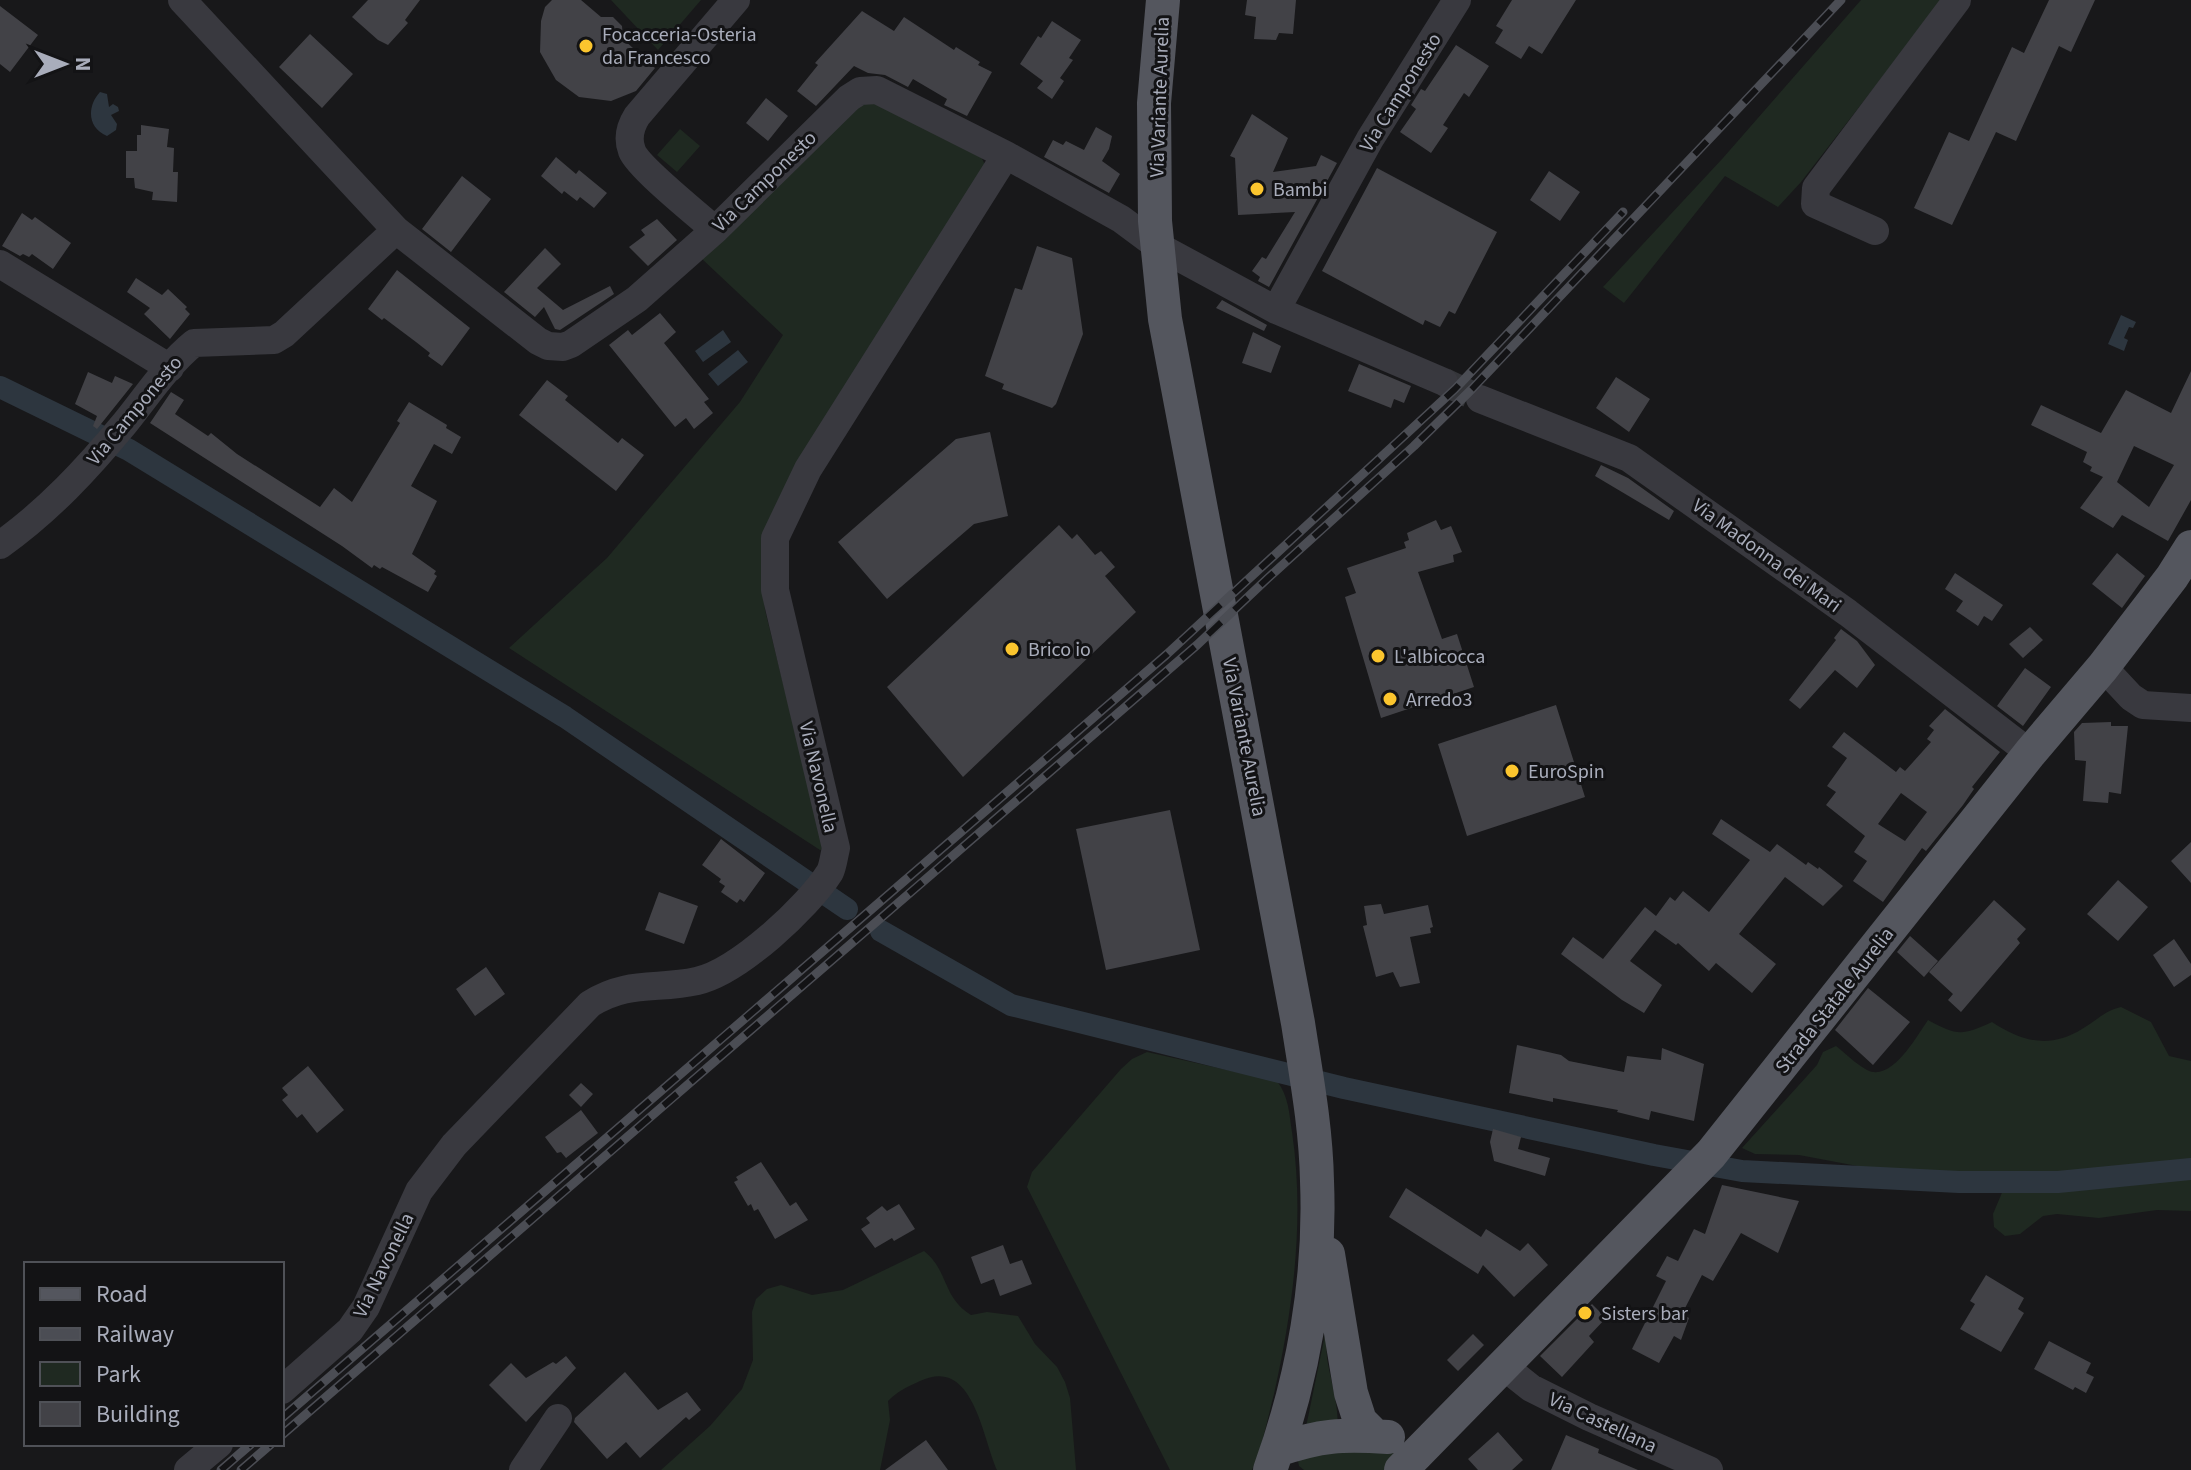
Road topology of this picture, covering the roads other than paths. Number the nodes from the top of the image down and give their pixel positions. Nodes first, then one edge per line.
1 (182, 0) edge
2 (736, 0) edge
3 (1163, 0) edge
4 (1457, 0) edge
5 (1957, 0) edge
6 (1006, 155) junction
7 (396, 230) junction
8 (715, 230) junction
9 (1875, 231) dead end
10 (1156, 245) junction
11 (0, 264) edge
12 (1276, 310) junction
13 (170, 368) junction
14 (1444, 382) tunnel mouth
15 (1480, 399) tunnel mouth
16 (0, 545) edge
17 (2191, 547) edge
18 (2103, 667) junction
19 (2191, 708) edge
20 (2030, 753) junction
21 (1317, 1184) junction
22 (1502, 1365) junction
23 (284, 1388) edge
24 (558, 1418) dead end
25 (1443, 1425) junction
26 (1375, 1436) junction
27 (217, 1446) edge
28 (1276, 1463) edge
29 (188, 1470) edge
30 (523, 1470) edge
31 (1401, 1470) edge
32 (1709, 1470) edge

1 - 7 street, Via Camponesto
2 - 8 street
3 - 10 main road, Via Variante Aurelia
4 - 12 street, Via Camponesto
5 - 9 street
6 - 8 street, Via Camponesto
6 - 10 street, Via Camponesto
6 - 23 street, Via Navonella
7 - 8 street, Via Camponesto
7 - 13 street, Via Camponesto
10 - 12 street
10 - 21 main road, Via Variante Aurelia
11 - 13 street
12 - 14 street
13 - 16 street, Via Camponesto
15 - 20 street, Via Madonna dei Mari
17 - 18 main road, Strada Statale Aurelia
18 - 19 street
18 - 20 main road, Strada Statale Aurelia
20 - 22 main road, Strada Statale Aurelia
21 - 26 main road
21 - 28 main road, Via Variante Aurelia
22 - 25 main road, Strada Statale Aurelia
22 - 32 street, Via Castellana
24 - 30 street
25 - 26 main road
25 - 31 main road, Strada Statale Aurelia
26 - 28 main road
27 - 29 street

